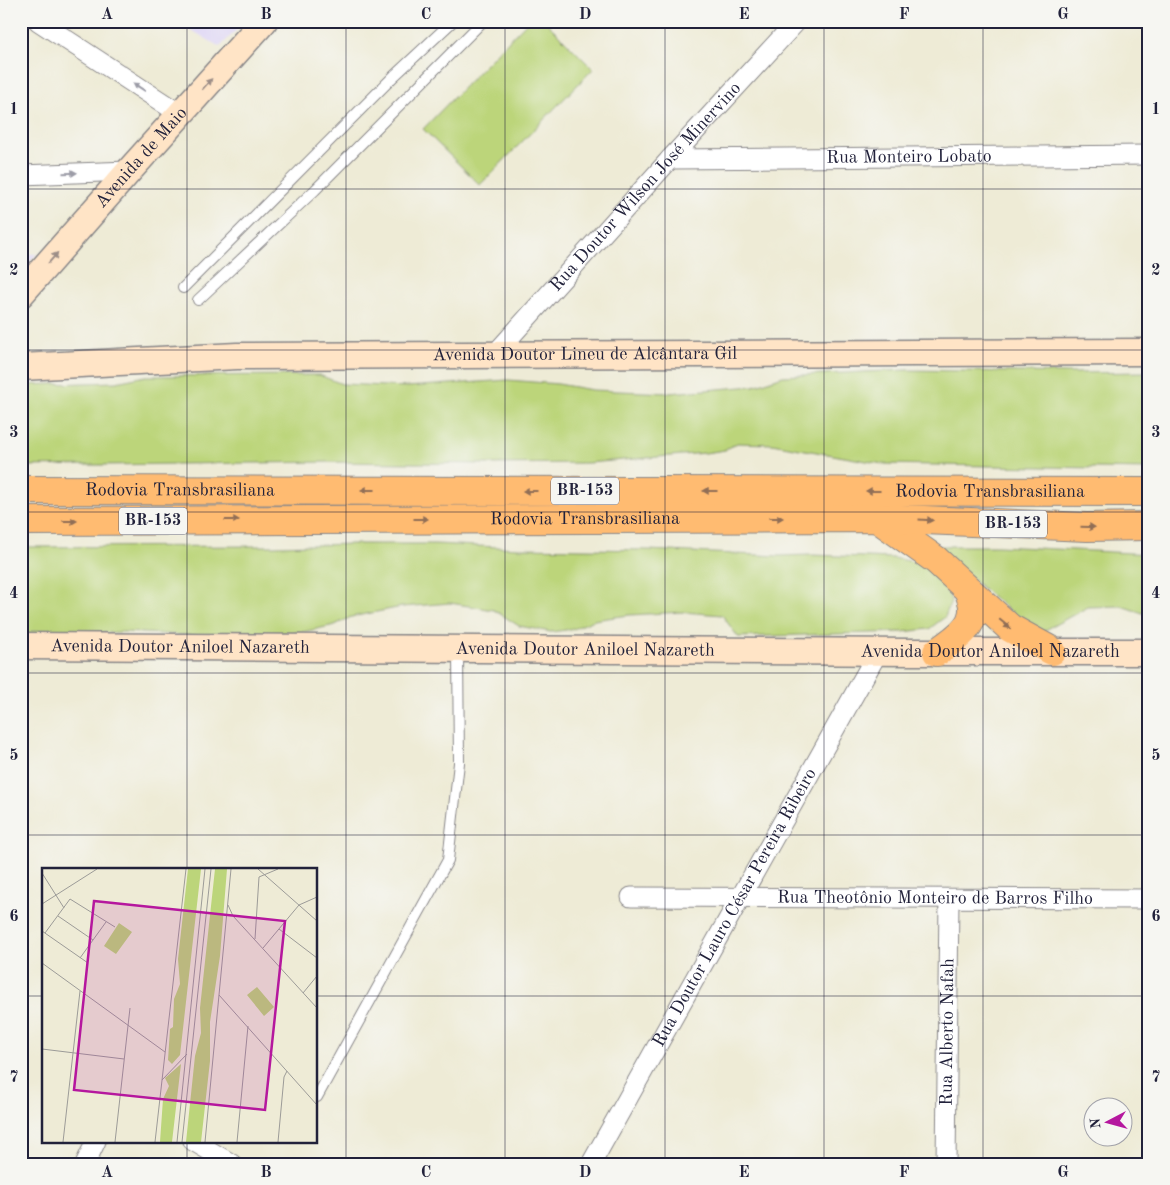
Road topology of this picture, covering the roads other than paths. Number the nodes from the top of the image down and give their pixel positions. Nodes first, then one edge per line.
1 (264, 21) edge
2 (453, 21) edge
3 (483, 21) edge
4 (797, 21) edge
5 (48, 24) edge
6 (180, 114) junction
7 (1149, 155) edge
8 (670, 159) junction
9 (129, 171) junction
10 (21, 175) edge
11 (183, 288) dead end
12 (21, 294) edge
13 (198, 300) dead end
14 (1149, 352) edge
15 (495, 354) junction
16 (25, 365) edge
17 (21, 490) edge
18 (1149, 492) edge
19 (877, 518) junction
20 (21, 521) edge
21 (1149, 526) edge
22 (969, 591) junction
23 (21, 646) edge
24 (458, 649) junction
25 (1052, 651) junction
26 (878, 652) junction
27 (936, 652) junction
28 (1149, 652) edge
29 (630, 897) dead end
30 (740, 898) junction
31 (949, 899) junction
32 (1149, 899) edge
33 (318, 1096) edge
34 (96, 1142) edge
35 (195, 1142) edge
36 (85, 1164) edge
37 (232, 1164) edge
38 (591, 1164) edge
39 (946, 1164) edge

6 -> 1 main road, Avenida de Maio
2 - 11 lane
3 - 13 lane
4 - 8 street, Rua Doutor Wilson José Minervino
6 -> 5 street
6 - 9 main road, Avenida de Maio
7 - 8 street, Rua Monteiro Lobato
8 - 15 street, Rua Doutor Wilson José Minervino
10 -> 9 street
12 -> 9 main road, Avenida de Maio
14 - 15 main road, Avenida Doutor Lineu de Alcântara Gil
15 - 16 main road, Avenida Doutor Lineu de Alcântara Gil
18 -> 17 highway, Rodovia Transbrasiliana / BR-153
20 -> 19 highway, Rodovia Transbrasiliana / BR-153
19 -> 21 highway, Rodovia Transbrasiliana / BR-153
19 - 22 highway
22 -> 25 highway
22 - 27 highway
23 - 24 main road, Avenida Doutor Aniloel Nazareth
24 - 26 main road, Avenida Doutor Aniloel Nazareth
24 - 33 lane
25 - 27 main road, Avenida Doutor Aniloel Nazareth
25 - 28 main road, Avenida Doutor Aniloel Nazareth
26 - 27 main road, Avenida Doutor Aniloel Nazareth
26 - 30 street, Rua Doutor Lauro César Pereira Ribeiro
29 - 30 street, Rua Theotônio Monteiro de Barros Filho
30 - 31 street, Rua Theotônio Monteiro de Barros Filho
30 - 38 street, Rua Doutor Lauro César Pereira Ribeiro
31 - 32 street, Rua Theotônio Monteiro de Barros Filho
31 - 39 street, Rua Alberto Nafah
34 - 36 street
35 - 37 street

